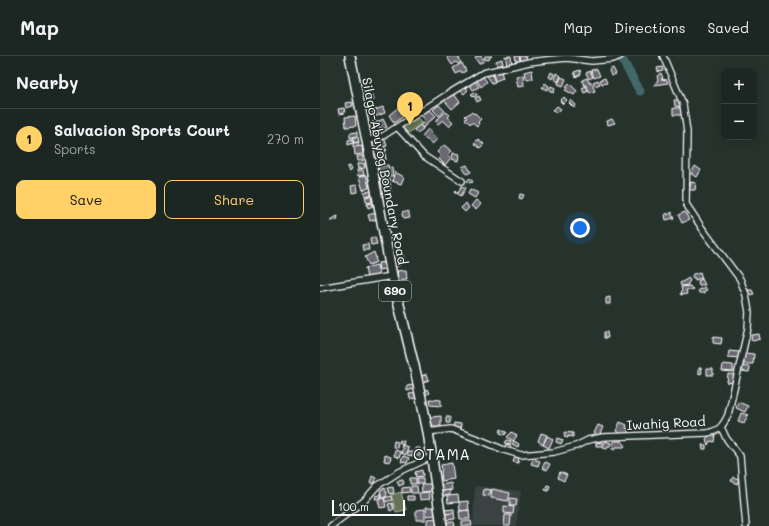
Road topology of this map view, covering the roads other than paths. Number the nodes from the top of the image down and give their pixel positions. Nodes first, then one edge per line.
1 (350, 56) edge
2 (620, 56) edge
3 (663, 56) edge
4 (397, 127) junction
5 (368, 141) junction
6 (462, 181) dead end
7 (392, 276) junction
8 (320, 288) edge
9 (721, 427) junction
10 (428, 432) junction
11 (431, 457) junction
12 (331, 526) edge
13 (442, 526) edge
14 (746, 526) edge

1 - 5 main road, Silago-Abuyog Boundary Road / 690
2 - 4 street
3 - 9 street, Iwahig Road
4 - 5 street
4 - 6 street
5 - 7 main road, Silago-Abuyog Boundary Road / 690
7 - 8 street
7 - 10 main road, Silago-Abuyog Boundary Road / 690
9 - 10 street, Iwahig Road
9 - 14 street
10 - 11 main road, Silago-Abuyog Boundary Road / 690
11 - 12 street
11 - 13 main road, Silago-Abuyog Boundary Road / 690

